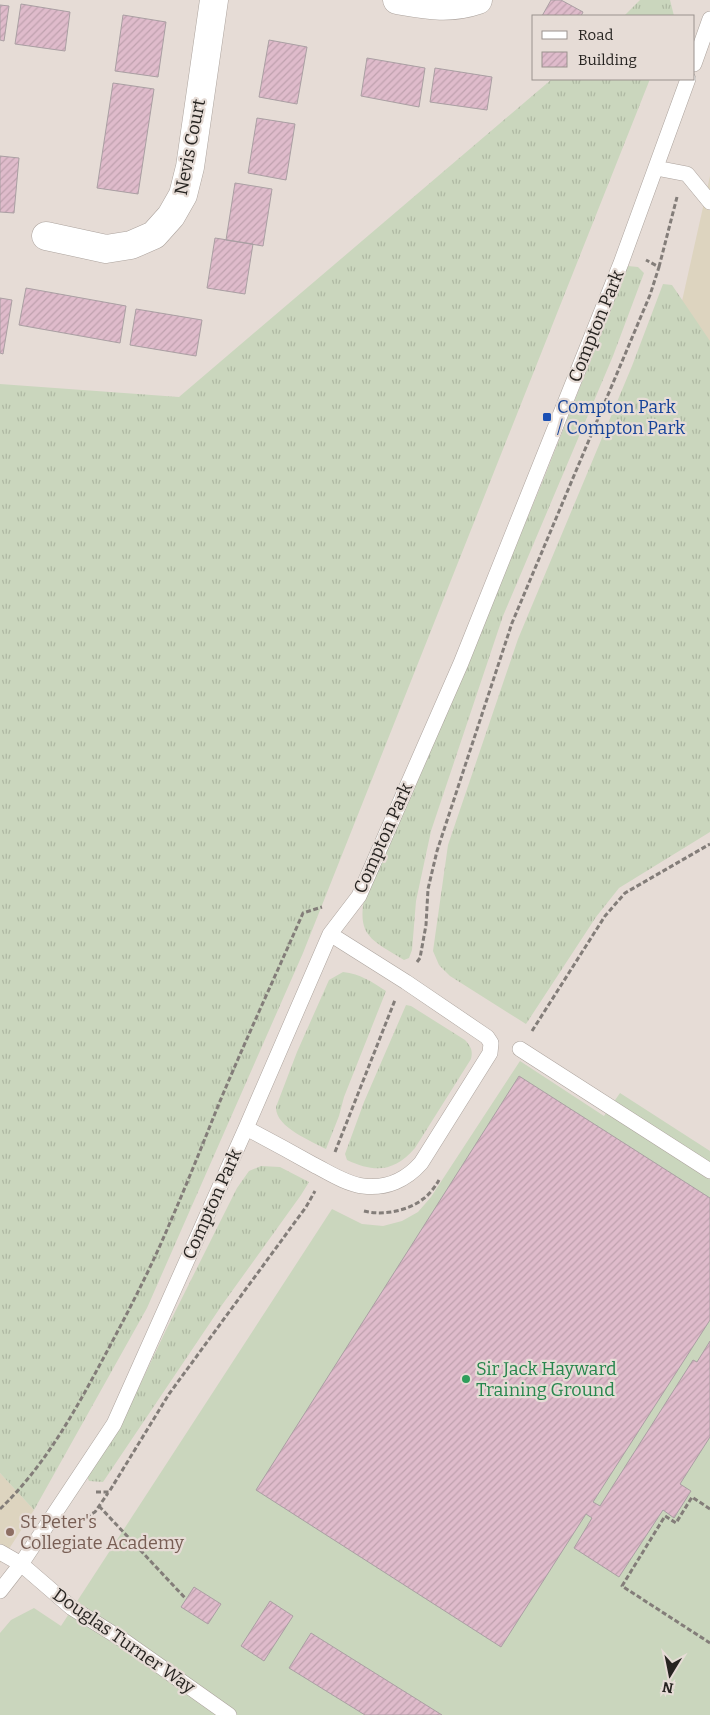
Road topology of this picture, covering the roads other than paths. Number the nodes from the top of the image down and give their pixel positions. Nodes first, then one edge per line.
1 (214, 0) edge
2 (396, 0) edge
3 (478, 0) edge
4 (710, 19) edge
5 (695, 61) edge
6 (688, 80) edge
7 (656, 168) junction
8 (710, 202) edge
9 (46, 236) dead end
10 (330, 934) junction
11 (520, 1049) road end
12 (246, 1128) junction
13 (710, 1171) edge
14 (0, 1552) edge
15 (21, 1564) junction
16 (0, 1591) edge
17 (229, 1715) edge

1 - 9 street, Nevis Court
2 - 3 street
4 - 5 lane
6 - 7 lane, Compton Park
7 - 8 lane
7 - 10 lane, Compton Park
10 - 12 lane, Compton Park
10 - 12 lane
11 - 13 lane
12 - 15 lane, Compton Park
14 - 15 lane, Douglas Turner Way
15 - 16 lane, Compton Park
15 - 17 lane, Douglas Turner Way

